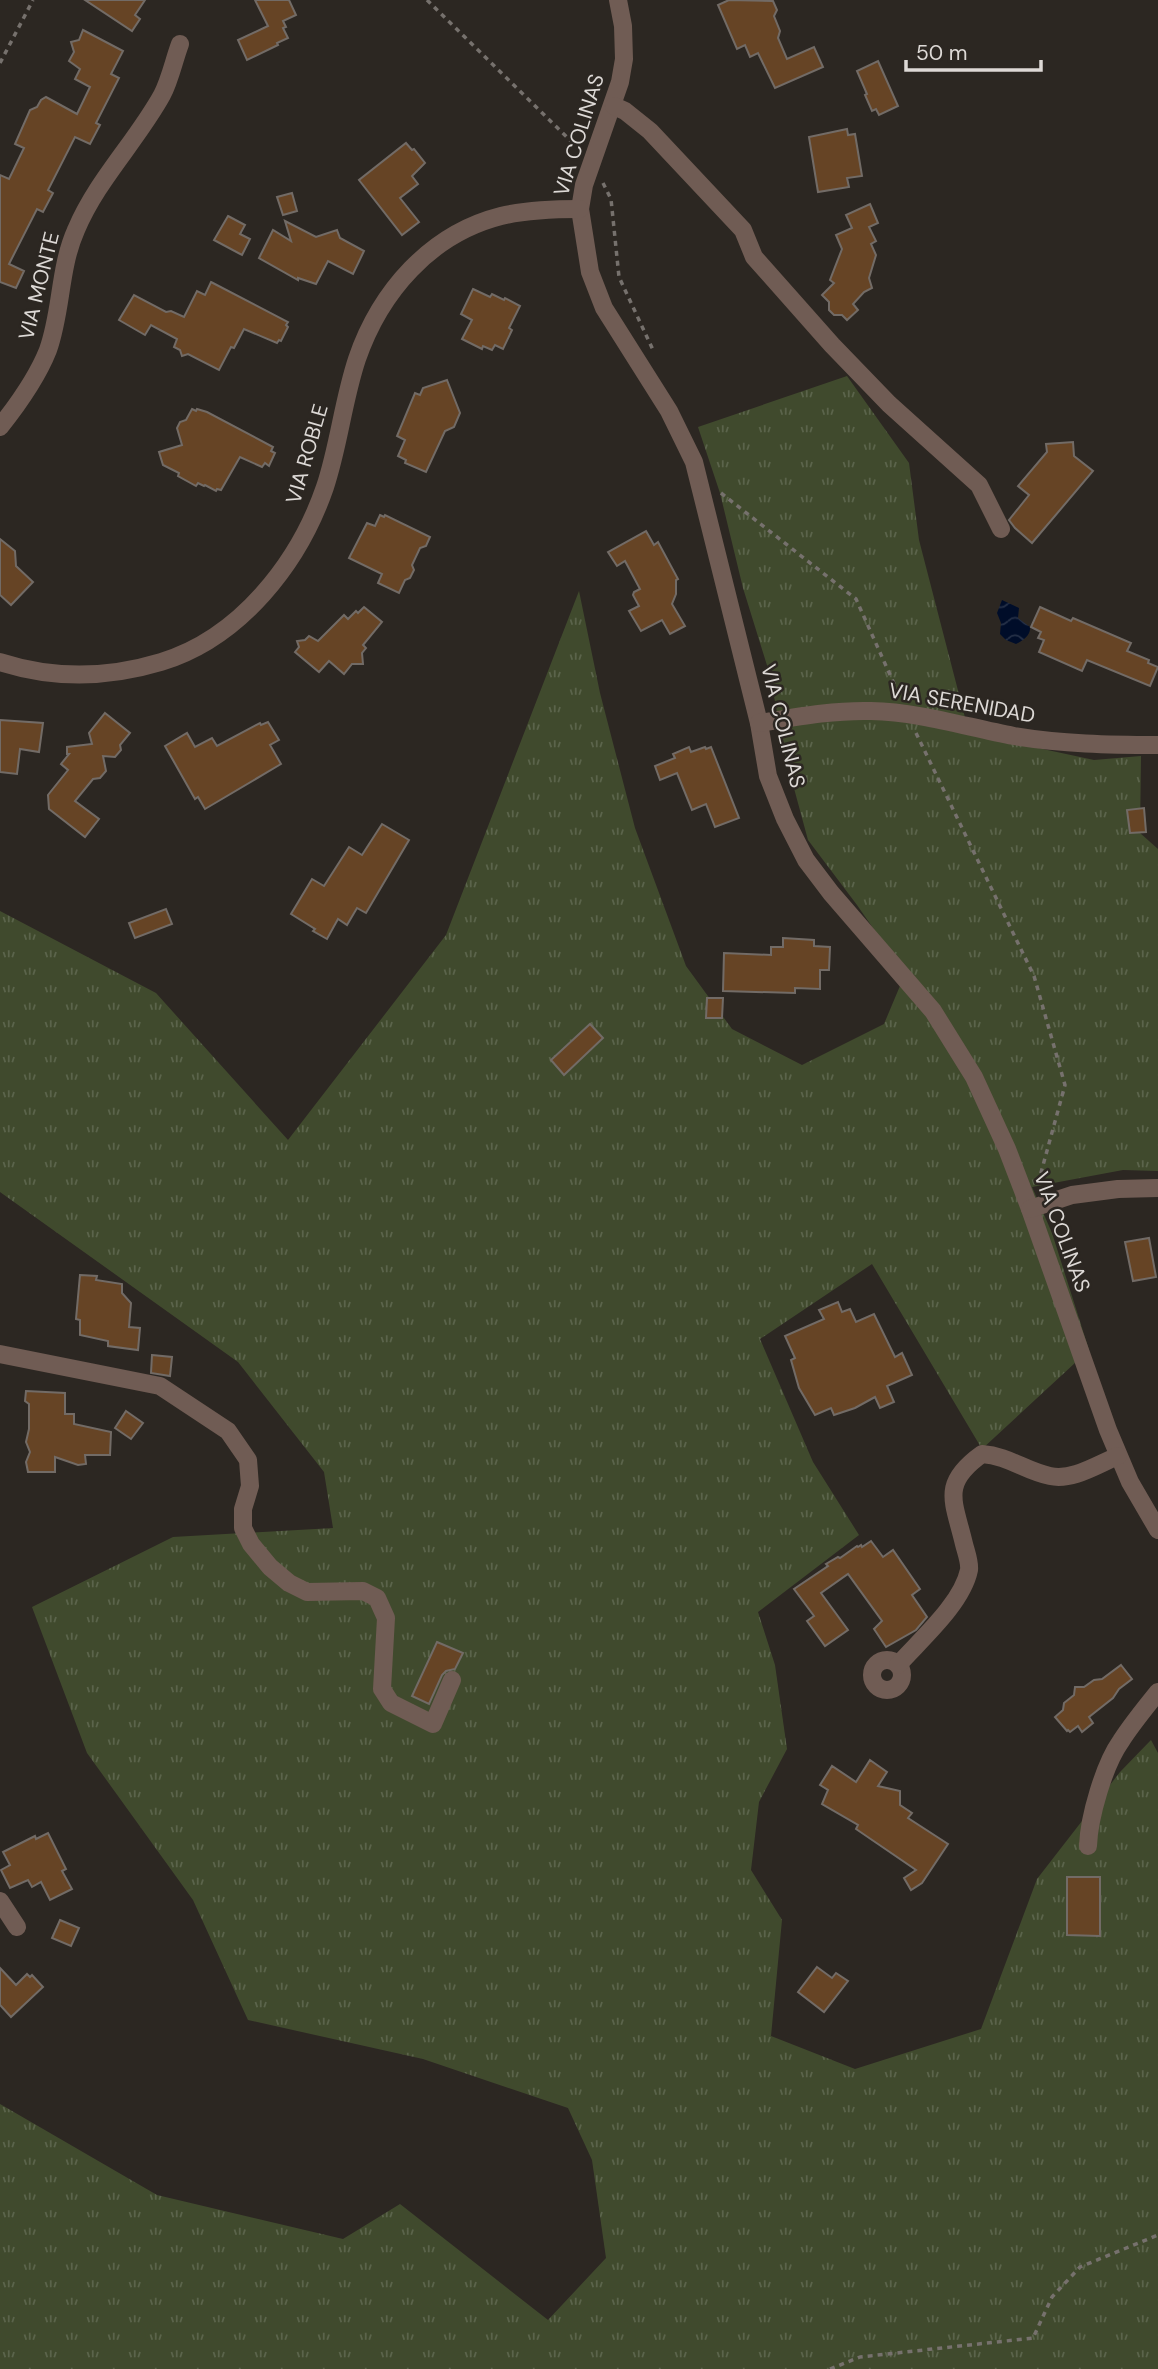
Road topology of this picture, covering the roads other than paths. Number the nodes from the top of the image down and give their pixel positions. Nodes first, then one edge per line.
1 (618, 0) edge
2 (180, 44) dead end
3 (614, 106) junction
4 (580, 209) junction
5 (0, 427) edge
6 (1000, 528) dead end
7 (0, 662) edge
8 (759, 723) junction
9 (1158, 745) edge
10 (1158, 1188) edge
11 (1030, 1209) junction
12 (0, 1354) edge
13 (1118, 1456) junction
14 (1158, 1530) edge
15 (898, 1665) dead end
16 (452, 1680) dead end
17 (1158, 1692) edge
18 (1088, 1846) dead end
19 (0, 1900) edge
20 (17, 1927) dead end

1 - 3 street, VIA COLINAS
2 - 5 street, VIA MONTE
3 - 4 street, VIA COLINAS
3 - 6 street
4 - 7 street, VIA ROBLE
4 - 8 street, VIA COLINAS
8 - 9 street, VIA SERENIDAD
8 - 11 street, VIA COLINAS
10 - 11 street
11 - 13 street, VIA COLINAS
12 - 16 street
13 - 14 street, VIA COLINAS
13 - 15 street
17 - 18 street
19 - 20 street

